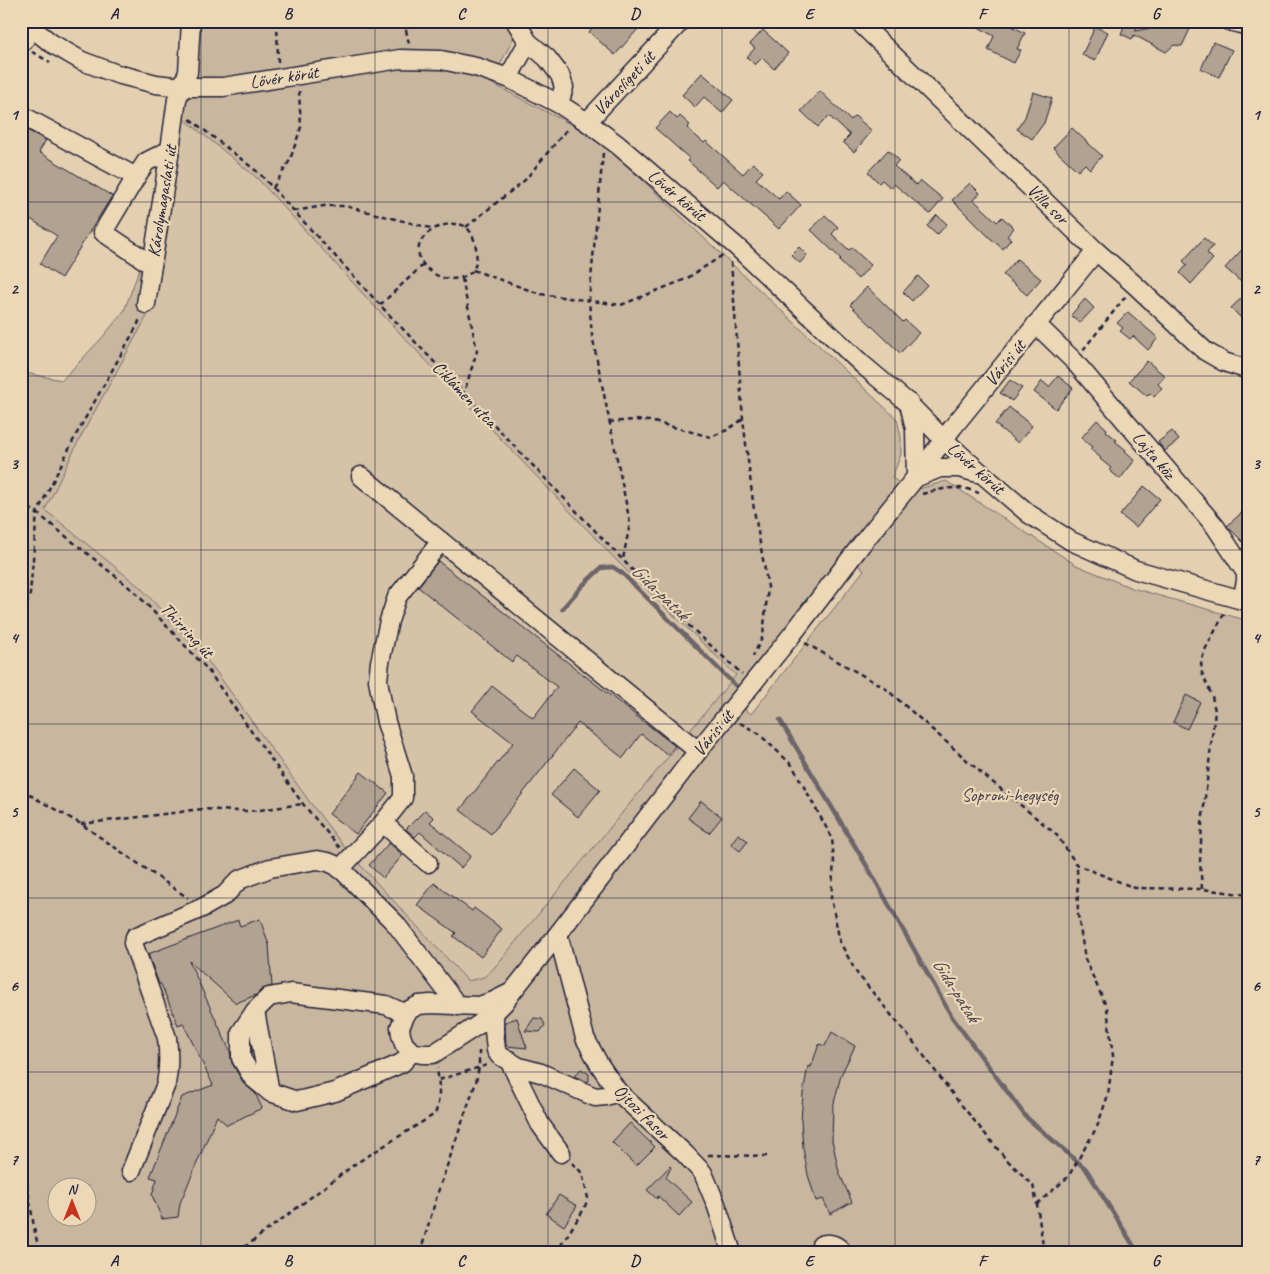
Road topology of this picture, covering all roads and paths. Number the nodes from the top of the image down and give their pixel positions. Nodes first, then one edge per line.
1 (191, 21) edge
2 (277, 21) edge
3 (404, 21) edge
4 (681, 21) edge
5 (858, 21) edge
6 (1229, 21) edge
7 (516, 22) edge
8 (28, 25) edge
9 (1249, 26) edge
10 (528, 42) junction
11 (21, 44) edge
12 (409, 46) dead end
13 (294, 76) junction
14 (508, 78) junction
15 (178, 98) junction
16 (559, 104) junction
17 (21, 115) edge
18 (581, 126) junction
19 (170, 150) junction
20 (603, 152) dead end
21 (136, 177) junction
22 (273, 188) junction
23 (294, 211) junction
24 (466, 227) junction
25 (434, 229) junction
26 (1096, 251) junction
27 (734, 253) junction
28 (152, 265) junction
29 (423, 265) junction
30 (737, 265) dead end
31 (473, 270) junction
32 (462, 278) junction
33 (1135, 285) junction
34 (589, 300) junction
35 (146, 304) joint
36 (380, 306) junction
37 (1036, 324) junction
38 (1074, 361) junction
39 (1249, 370) edge
40 (464, 393) junction
41 (908, 403) junction
42 (743, 419) junction
43 (609, 422) junction
44 (944, 440) junction
45 (981, 473) junction
46 (361, 476) dead end
47 (916, 477) junction
48 (21, 503) edge
49 (37, 513) junction
50 (442, 541) junction
51 (623, 559) junction
52 (1241, 600) edge
53 (21, 622) edge
54 (791, 636) junction
55 (752, 660) dead end
56 (752, 684) junction
57 (732, 719) dead end
58 (698, 751) junction
59 (21, 790) edge
60 (383, 823) junction
61 (81, 824) junction
62 (428, 863) dead end
63 (1077, 866) junction
64 (340, 869) junction
65 (1202, 889) junction
66 (1249, 895) edge
67 (202, 908) junction
68 (558, 934) junction
69 (512, 992) junction
70 (458, 1006) junction
71 (494, 1013) junction
72 (406, 1014) junction
73 (412, 1052) junction
74 (508, 1060) junction
75 (618, 1092) junction
76 (21, 1148) edge
77 (561, 1153) joint
78 (685, 1154) junction
79 (769, 1156) dead end
80 (131, 1171) dead end
81 (28, 1196) junction
82 (1037, 1204) junction
83 (21, 1225) edge
84 (821, 1245) dead end
85 (40, 1253) edge
86 (237, 1253) edge
87 (420, 1253) edge
88 (556, 1253) edge
89 (732, 1253) edge
90 (843, 1253) edge
91 (1044, 1253) edge

1 - 15 street, Károlymagaslati út
2 - 13 path
3 - 12 path
4 - 18 street, Városligeti út
5 - 26 street, Villa sor
6 - 9 street
7 - 10 street
8 - 11 street
8 - 15 street, Lővér körút
10 - 14 street
10 - 16 street
13 - 14 street, Lővér körút
13 - 15 street, Lővér körút
13 - 22 path
14 - 16 street, Lővér körút
15 - 19 street, Károlymagaslati út
15 - 22 path, Ciklámen utca
16 - 18 street, Lővér körút
17 - 21 street
18 - 24 path
18 - 27 street, Lővér körút
19 - 21 street
19 - 28 street, Károlymagaslati út
20 - 34 path
21 - 28 street
22 - 23 path, Ciklámen utca
23 - 25 path
23 - 36 path, Ciklámen utca
24 - 25 path
24 - 31 path
25 - 29 path
26 - 33 street, Villa sor
26 - 37 street, Várisi út
27 - 30 path
27 - 34 path
27 - 41 street, Lővér körút
27 - 42 path
28 - 35 street, Károlymagaslati út
29 - 32 path
29 - 36 path
31 - 32 path
31 - 34 path
32 - 40 path
33 - 38 path
33 - 39 street, Villa sor
34 - 43 path
35 - 49 path
36 - 40 path, Ciklámen utca
37 - 38 street, Lajta köz
37 - 44 street, Várisi út
38 - 52 street, Lajta köz
40 - 51 path, Ciklámen utca
41 - 44 street, Lővér körút
41 - 47 street
42 - 43 path
42 - 55 path
43 - 51 path
44 - 45 street, Lővér körút
44 - 47 street, Várisi út
45 - 47 street
45 - 52 street, Lővér körút
46 - 50 street
47 - 54 street, Várisi út
48 - 49 path, Thirring út
49 - 53 path
49 - 61 path, Thirring út
50 - 58 street
50 - 60 street
51 - 56 path, Ciklámen utca
52 - 65 path
54 - 56 street, Várisi út
54 - 63 path
56 - 58 street, Várisi út
57 - 82 path
58 - 68 street, Várisi út
59 - 61 path
60 - 62 street
60 - 64 street
61 - 67 path
63 - 65 path
63 - 82 path
64 - 67 street
64 - 70 street
65 - 66 path
67 - 80 street
68 - 69 street, Várisi út
68 - 75 street, Ojtozi fasor
69 - 70 street, Várisi út
69 - 71 street, Várisi út
70 - 72 street, Várisi út
71 - 73 street, Várisi út
71 - 74 street
72 - 73 street
72 - 73 street
74 - 75 street
74 - 77 street
75 - 78 street, Ojtozi fasor
76 - 81 path
77 - 88 path
78 - 79 path
78 - 89 street, Ojtozi fasor
81 - 83 path
81 - 85 path
82 - 91 path
84 - 90 street
86 - 87 path

